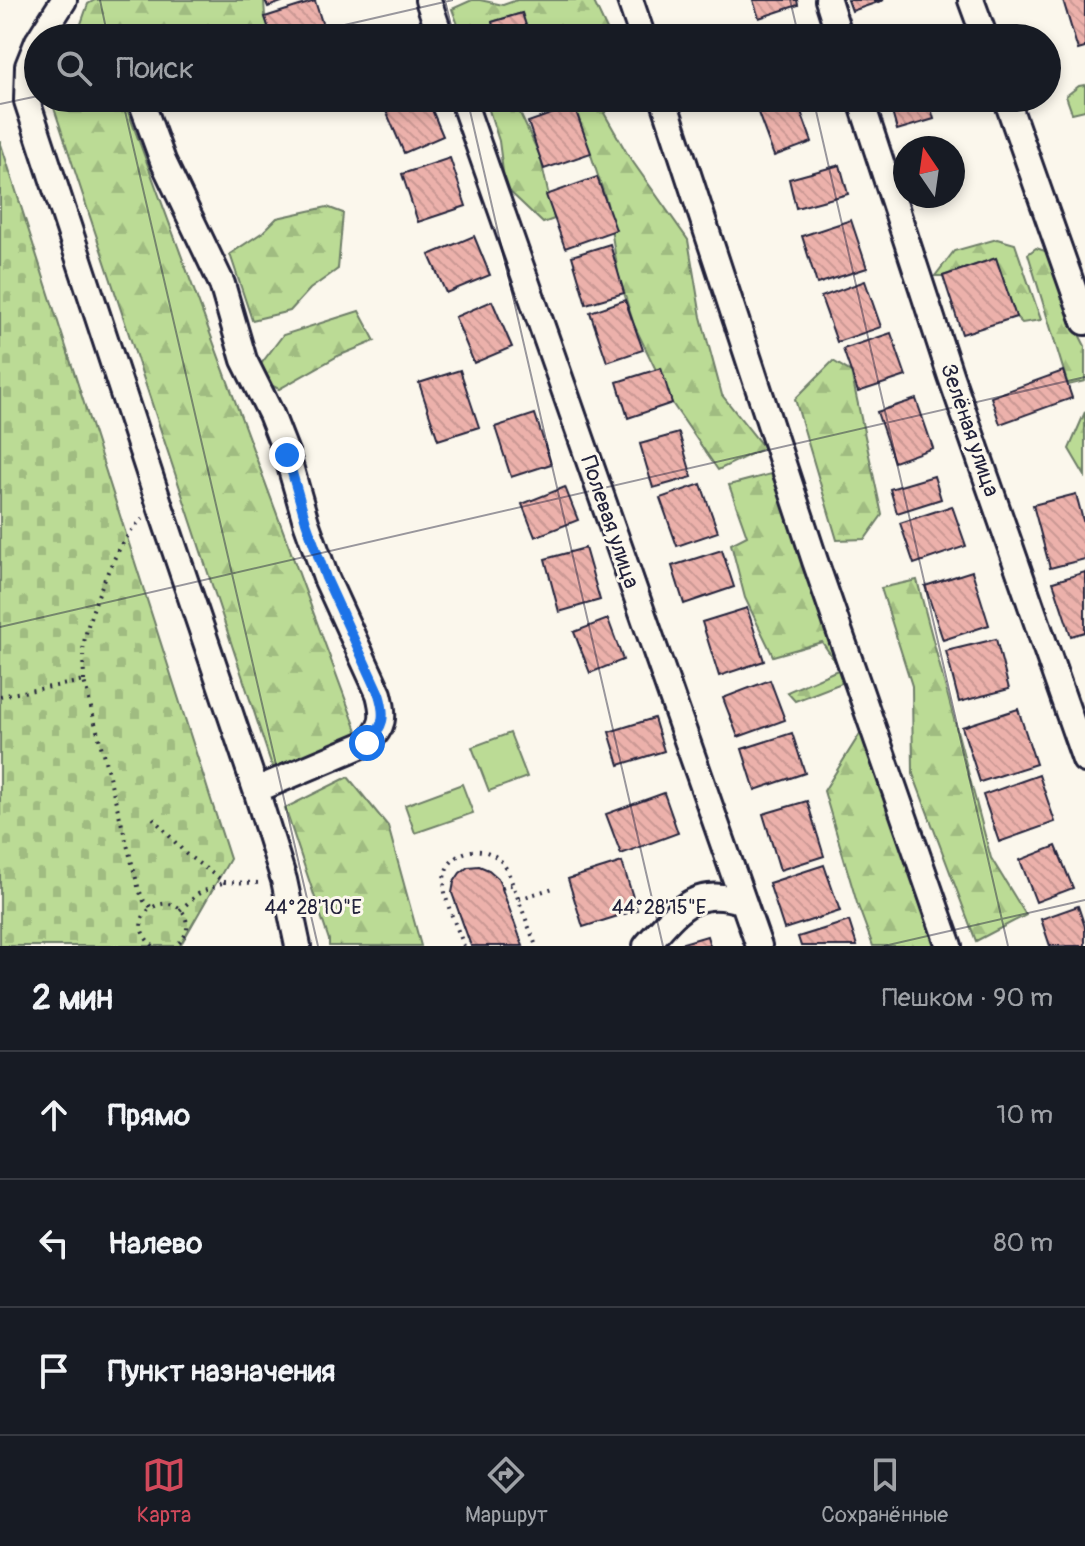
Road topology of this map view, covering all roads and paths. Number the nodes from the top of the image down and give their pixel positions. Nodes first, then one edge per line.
1 (64, 0) edge
2 (428, 0) edge
3 (630, 0) edge
4 (828, 0) edge
5 (971, 0) edge
6 (49, 24) edge
7 (436, 24) edge
8 (638, 24) edge
9 (836, 24) edge
10 (980, 24) edge
11 (31, 112) edge
12 (145, 112) edge
13 (467, 112) edge
14 (668, 112) edge
15 (865, 112) edge
16 (1012, 112) edge
17 (1075, 259) edge
18 (1085, 322) edge
19 (161, 509) junction
20 (84, 681) junction
21 (0, 696) edge
22 (1080, 733) edge
23 (1085, 760) edge
24 (256, 790) junction
25 (153, 818) dead end
26 (284, 880) junction
27 (224, 882) junction
28 (513, 884) junction
29 (502, 888) dead end
30 (553, 888) dead end
31 (519, 899) junction
32 (743, 902) junction
33 (151, 907) junction
34 (180, 910) junction
35 (153, 946) edge
36 (175, 946) edge
37 (298, 946) edge
38 (464, 946) edge
39 (536, 946) edge
40 (646, 946) edge
41 (759, 946) edge
42 (949, 946) edge

1 - 6 street
2 - 7 street
3 - 8 street
4 - 9 street
5 - 10 street
11 - 19 street
12 - 24 street
13 - 32 street, Полевая улица
14 - 42 street
15 - 22 street, Зелёная улица
16 - 17 street
17 - 18 street
19 - 20 path
19 - 24 street
20 - 21 path
20 - 33 path
22 - 23 street, Зелёная улица
24 - 26 street
25 - 27 path
26 - 27 path
26 - 37 street
27 - 34 path
28 - 29 path
28 - 31 path
28 - 38 path
30 - 31 path
31 - 39 path
32 - 40 street
32 - 41 street, Полевая улица
33 - 34 path
33 - 35 path
34 - 36 path

